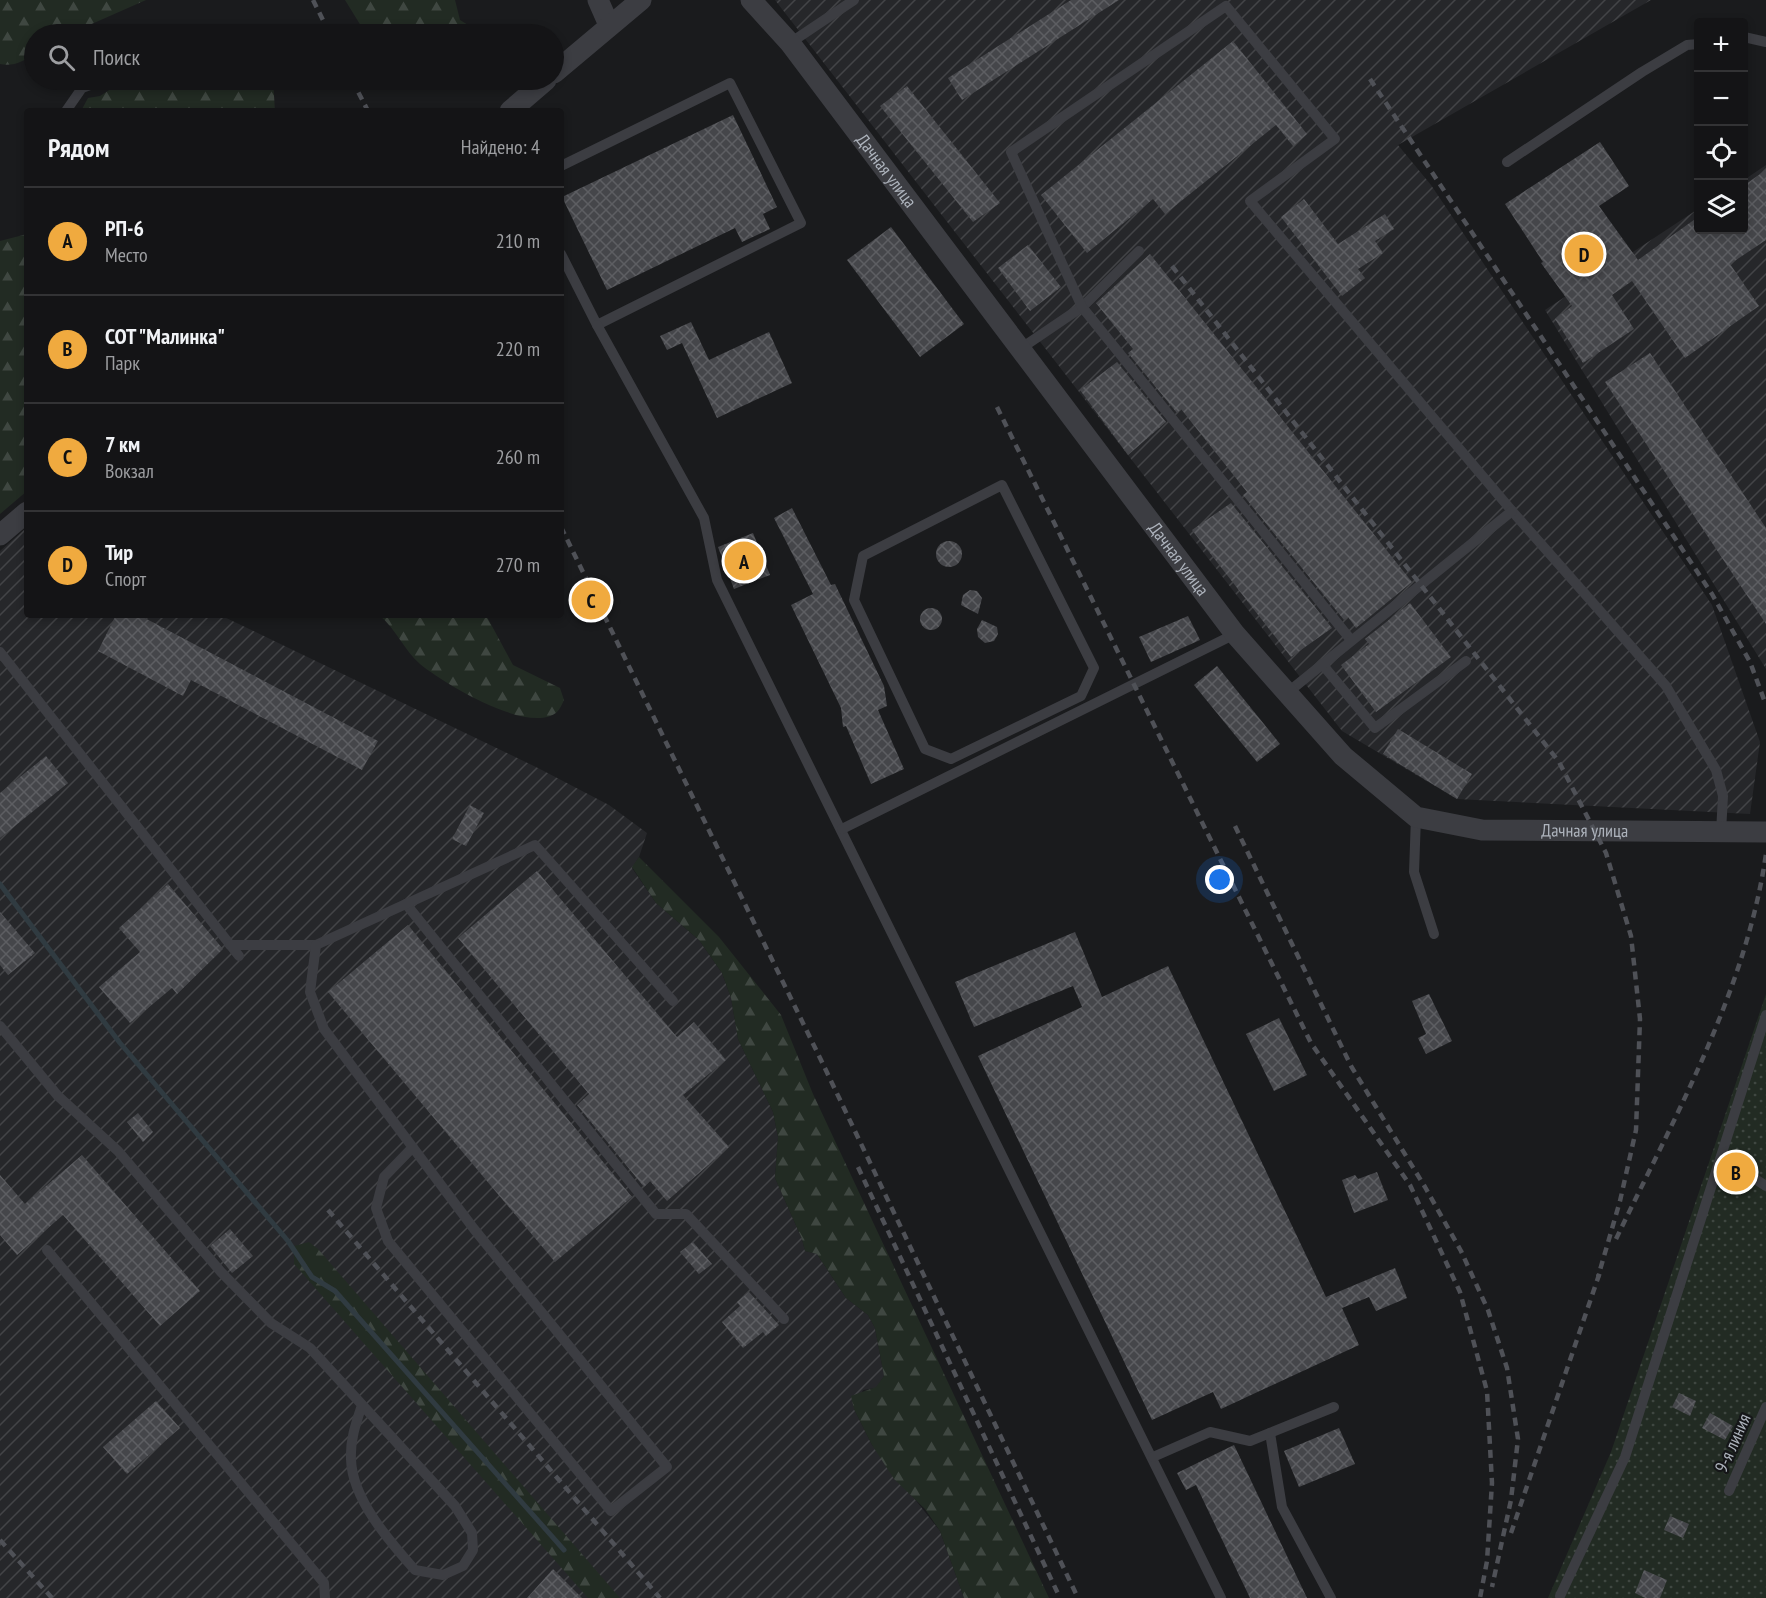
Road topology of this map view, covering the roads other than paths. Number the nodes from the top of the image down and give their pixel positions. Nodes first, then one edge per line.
1 (598, 0) edge
2 (641, 0) edge
3 (751, 0) edge
4 (854, 0) edge
5 (609, 25) junction
6 (1748, 38) edge
7 (1766, 42) edge
8 (790, 43) junction
9 (1694, 44) edge
10 (564, 64) edge
11 (81, 90) edge
12 (534, 90) edge
13 (68, 108) edge
14 (513, 108) edge
15 (1507, 162) dead end
16 (564, 165) edge
17 (1139, 251) dead end
18 (564, 260) edge
19 (1082, 307) junction
20 (597, 325) junction
21 (1020, 349) junction
22 (1512, 511) junction
23 (24, 515) edge
24 (0, 535) edge
25 (1235, 634) junction
26 (1351, 640) junction
27 (0, 652) edge
28 (1466, 661) dead end
29 (1322, 664) junction
30 (1287, 693) junction
31 (1081, 696) joint
32 (1416, 817) junction
33 (842, 829) junction
34 (1721, 832) junction
35 (1766, 832) edge
36 (406, 904) junction
37 (1434, 934) dead end
38 (230, 945) junction
39 (316, 945) junction
40 (239, 956) dead end
41 (673, 1001) dead end
42 (1766, 1015) edge
43 (0, 1026) edge
44 (413, 1147) junction
45 (1721, 1157) junction
46 (1766, 1186) edge
47 (47, 1250) dead end
48 (784, 1319) dead end
49 (362, 1405) junction
50 (1334, 1407) dead end
51 (1766, 1407) edge
52 (1269, 1433) junction
53 (1153, 1457) junction
54 (1729, 1491) dead end
55 (1560, 1596) dead end
56 (325, 1598) edge
57 (1221, 1598) edge
58 (1331, 1598) edge

1 - 5 street
2 - 5 street
3 - 8 street, Дачная улица
4 - 8 lane
5 - 10 street
6 - 7 lane
8 - 21 street, Дачная улица
9 - 15 lane
11 - 13 lane
12 - 14 street
16 - 20 lane
17 - 19 lane
18 - 20 lane
19 - 21 lane
19 - 22 lane
19 - 26 lane
20 - 33 lane
21 - 25 street, Дачная улица
22 - 26 lane
22 - 34 lane
23 - 24 street
25 - 30 street, Дачная улица
25 - 33 lane
26 - 29 lane
27 - 38 lane
28 - 29 lane
29 - 30 lane
30 - 32 street, Дачная улица
31 - 31 lane
32 - 34 street, Дачная улица
32 - 37 lane
33 - 53 lane
34 - 35 street, Дачная улица
36 - 39 lane
36 - 41 lane
36 - 48 lane
38 - 39 lane
38 - 40 lane
39 - 44 lane
42 - 45 lane
43 - 49 lane
44 - 44 lane
45 - 46 lane
45 - 55 lane
47 - 56 lane
49 - 49 lane
50 - 52 lane
51 - 54 lane, 9-я линия
52 - 53 lane
52 - 58 lane
53 - 57 lane

